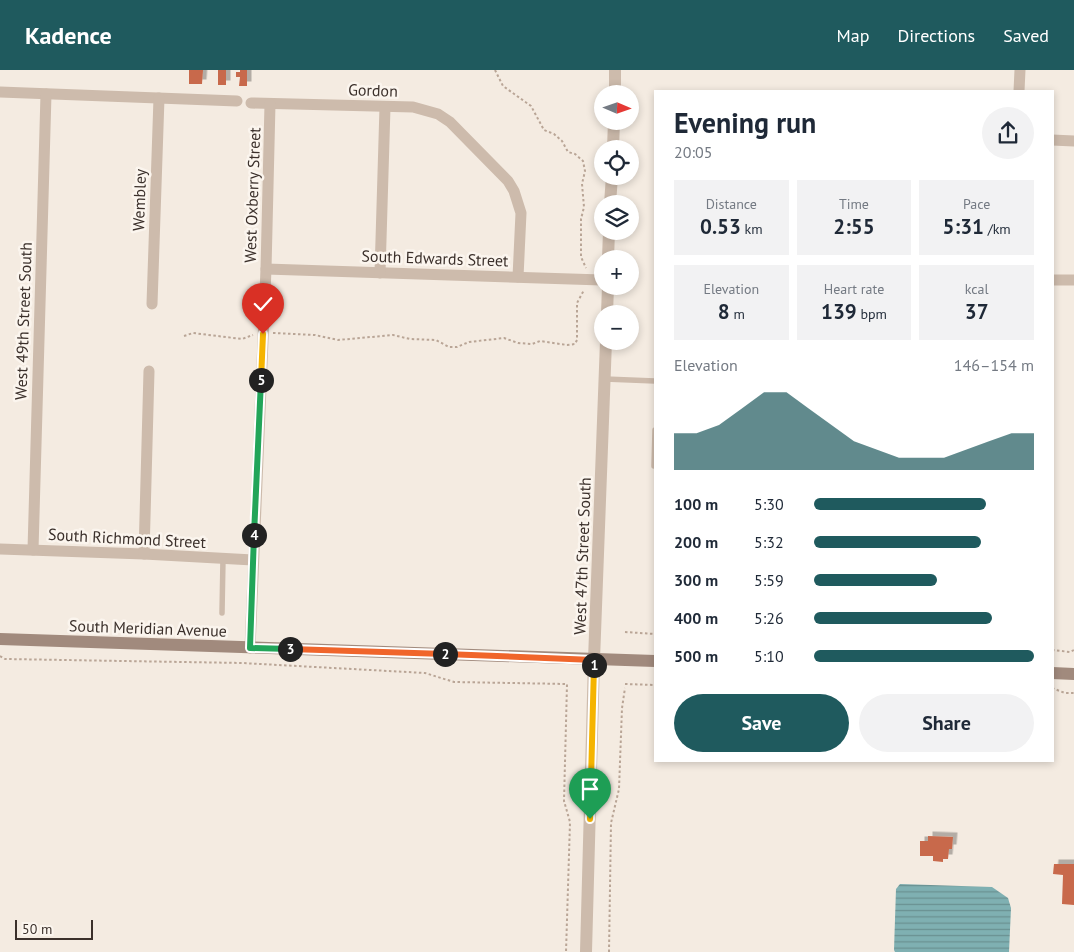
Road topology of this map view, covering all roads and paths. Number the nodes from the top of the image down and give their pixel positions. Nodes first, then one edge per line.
1 (615, 70) edge
2 (1020, 70) edge
3 (615, 85) edge
4 (1019, 90) edge
5 (0, 92) edge
6 (46, 94) junction
7 (159, 98) junction
8 (237, 101) dead end
9 (250, 103) dead end
10 (270, 104) junction
11 (385, 107) junction
12 (1054, 140) edge
13 (1074, 141) edge
14 (266, 269) junction
15 (380, 273) junction
16 (518, 277) junction
17 (594, 280) edge
18 (1054, 280) edge
19 (1074, 280) edge
20 (152, 304) dead end
21 (606, 350) edge
22 (149, 371) dead end
23 (605, 379) junction
24 (654, 380) edge
25 (0, 549) edge
26 (33, 550) junction
27 (144, 554) junction
28 (223, 559) junction
29 (253, 560) junction
30 (222, 612) dead end
31 (625, 632) dead end
32 (654, 634) edge
33 (0, 639) edge
34 (250, 648) junction
35 (1054, 650) edge
36 (1074, 650) edge
37 (0, 656) edge
38 (594, 660) junction
39 (654, 661) edge
40 (1054, 673) edge
41 (1074, 674) edge
42 (625, 684) dead end
43 (654, 685) edge
44 (625, 688) dead end
45 (1054, 689) edge
46 (1074, 693) edge
47 (566, 952) edge
48 (586, 952) edge
49 (609, 952) edge

1 - 3 street
2 - 4 street
5 - 6 street
6 - 7 street
6 - 26 street, West 49th Street South
7 - 8 street
7 - 20 street, Wembley
9 - 10 street, Gordon
10 - 11 street, Gordon
10 - 14 street, West Oxberry Street
11 - 15 street
11 - 16 street, Gordon
12 - 13 street
14 - 15 street, South Edwards Street
14 - 29 street, West Oxberry Street
15 - 16 street, South Edwards Street
16 - 17 street, South Edwards Street
18 - 19 street
21 - 23 street, West 47th Street South
22 - 27 street
23 - 24 lane
23 - 38 street, West 47th Street South
25 - 26 street, South Richmond Street
26 - 27 street, South Richmond Street
27 - 28 street, South Richmond Street
28 - 29 street, South Richmond Street
28 - 30 lane
29 - 34 street, West Oxberry Street
31 - 32 path
33 - 34 main road, South Meridian Avenue
34 - 38 main road, South Meridian Avenue
35 - 36 path
37 - 47 path
38 - 39 main road, South Meridian Avenue
38 - 48 street, West 47th Street South
40 - 41 main road
42 - 43 path
44 - 49 path
45 - 46 path

